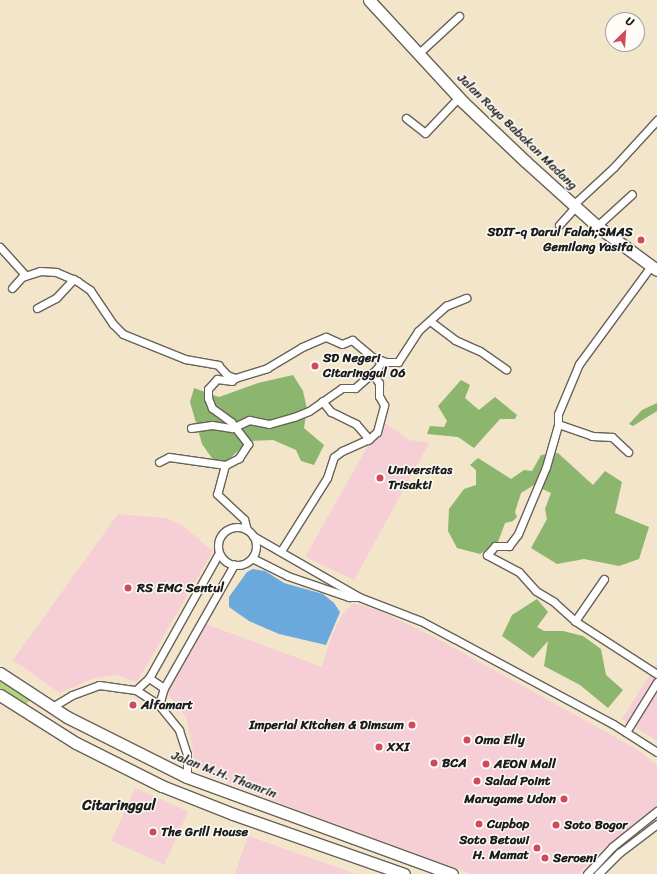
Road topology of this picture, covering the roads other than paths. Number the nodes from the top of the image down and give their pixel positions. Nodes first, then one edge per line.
1 (369, 0) edge
2 (459, 16) dead end
3 (418, 54) junction
4 (459, 97) junction
5 (406, 118) dead end
6 (657, 120) edge
7 (632, 194) dead end
8 (574, 206) junction
9 (558, 226) dead end
10 (597, 226) junction
11 (0, 247) edge
12 (654, 268) edge
13 (25, 276) junction
14 (74, 279) junction
15 (12, 288) dead end
16 (466, 298) dead end
17 (37, 308) dead end
18 (430, 321) junction
19 (382, 361) junction
20 (506, 369) dead end
21 (372, 373) junction
22 (247, 376) junction
23 (322, 401) junction
24 (558, 424) junction
25 (236, 427) junction
26 (191, 428) dead end
27 (368, 440) junction
28 (628, 452) dead end
29 (159, 462) dead end
30 (225, 465) junction
31 (247, 530) junction
32 (253, 536) junction
33 (281, 552) junction
34 (219, 553) junction
35 (252, 558) junction
36 (234, 565) junction
37 (604, 578) dead end
38 (359, 597) junction
39 (575, 621) junction
40 (0, 673) edge
41 (657, 674) edge
42 (149, 678) junction
43 (657, 682) edge
44 (164, 688) junction
45 (136, 690) junction
46 (0, 695) edge
47 (159, 705) junction
48 (52, 707) junction
49 (67, 717) junction
50 (45, 724) junction
51 (626, 732) junction
52 (657, 752) edge
53 (187, 777) junction
54 (657, 811) edge
55 (644, 820) junction
56 (654, 827) edge
57 (404, 874) edge
58 (452, 874) edge
59 (587, 874) edge
60 (598, 874) edge

1 - 3 main road, Jalan Raya Babakan Madang
2 - 3 street
3 - 4 main road, Jalan Raya Babakan Madang
4 - 5 street
4 - 8 main road, Jalan Raya Babakan Madang
6 - 8 street
7 - 10 street
8 - 9 street
8 - 10 main road, Jalan Raya Babakan Madang
10 - 12 main road, Jalan Raya Babakan Madang
11 - 13 street
12 - 24 street
13 - 14 street
13 - 15 street
14 - 17 street
14 - 22 street
16 - 18 street
18 - 19 street
18 - 20 street
19 - 21 street
19 - 22 street
21 - 23 street
21 - 27 street
22 - 25 street
23 - 25 street
23 - 27 street
24 - 28 street
24 - 39 street
25 - 26 street
25 - 30 street
27 - 33 street
29 - 30 street
30 - 31 street
31 - 32 street
31 - 34 street
32 - 33 street
32 - 35 street
33 - 38 street
34 - 36 street
34 - 42 street
35 - 36 street
35 - 38 street
36 - 44 street
37 - 39 street
38 - 51 street
39 - 41 street
40 - 48 main road, Jalan M.H. Thamrin
42 - 44 street
42 - 45 street
43 - 51 street
44 - 47 street
45 - 47 street
45 - 48 street
46 - 50 main road
47 - 53 street
48 - 49 main road, Jalan M.H. Thamrin
49 - 50 main road
49 - 53 main road, Jalan M.H. Thamrin
50 - 57 main road
51 - 52 street
53 - 58 main road, Jalan M.H. Thamrin
54 - 55 street
55 - 56 street
55 - 59 street
56 - 60 street

